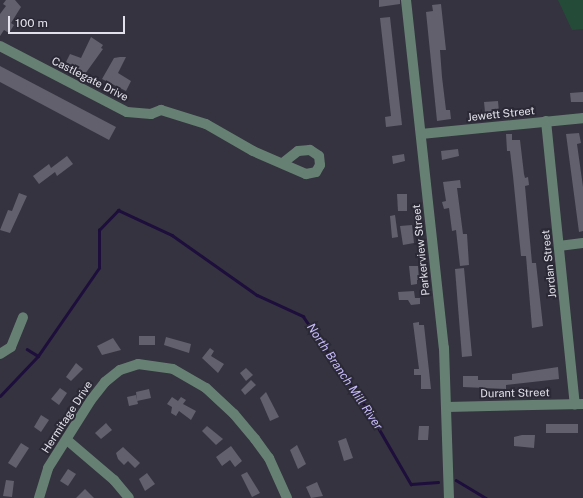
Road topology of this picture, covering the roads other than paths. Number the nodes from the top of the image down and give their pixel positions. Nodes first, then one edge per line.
1 (406, 0) edge
2 (0, 46) edge
3 (583, 118) edge
4 (546, 121) junction
5 (421, 134) junction
6 (284, 162) dead end
7 (583, 243) edge
8 (559, 246) junction
9 (23, 317) dead end
10 (0, 354) edge
11 (579, 404) edge
12 (447, 407) junction
13 (67, 440) junction
14 (38, 498) edge
15 (129, 498) edge
16 (287, 498) edge
17 (449, 498) edge

1 - 5 street, Parkerview Street
2 - 6 street, Castlegate Drive
3 - 4 street, Jewett Street
4 - 5 street, Jewett Street
4 - 8 street, Jordan Street
5 - 12 street, Parkerview Street
7 - 8 street
8 - 11 street, Jordan Street
9 - 10 street
11 - 12 street, Durant Street
12 - 17 street, Parkerview Street
13 - 14 street, Hermitage Drive
13 - 15 street
13 - 16 street, Hermitage Drive

